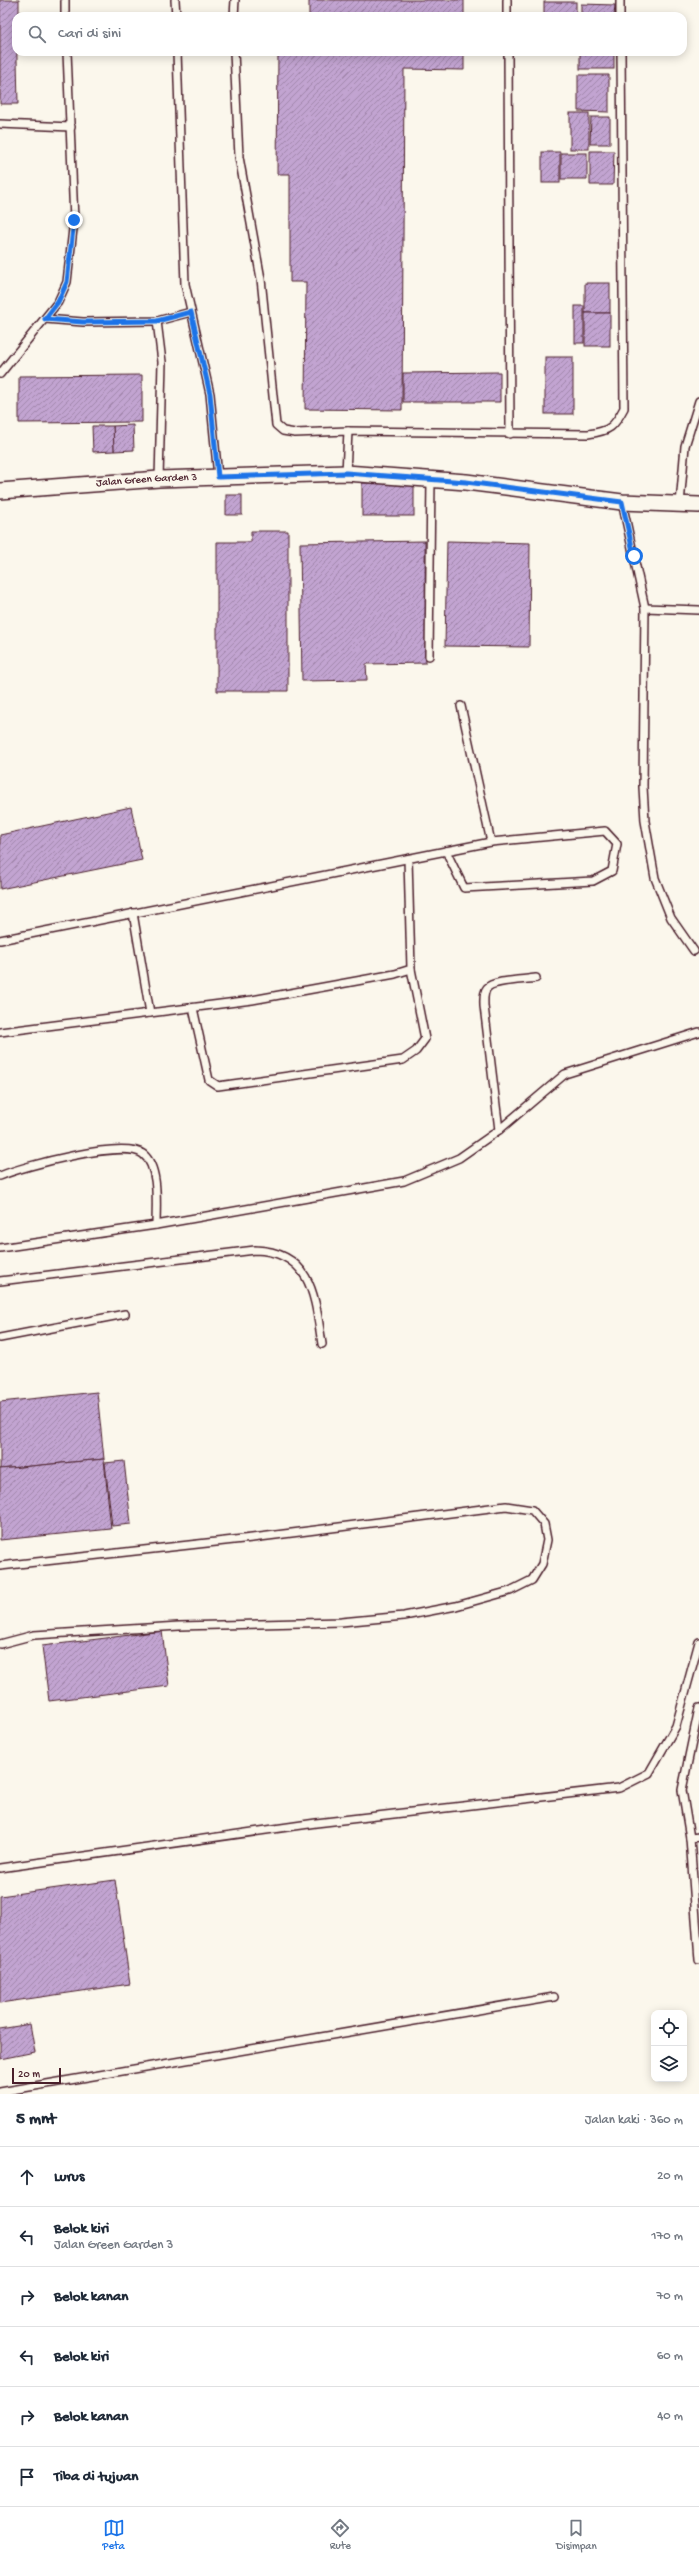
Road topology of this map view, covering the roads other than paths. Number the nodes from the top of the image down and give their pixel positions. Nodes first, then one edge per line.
1 (65, 0) edge
2 (175, 0) edge
3 (235, 0) edge
4 (507, 0) edge
5 (620, 0) edge
6 (65, 12) edge
7 (176, 12) edge
8 (234, 12) edge
9 (507, 12) edge
10 (620, 12) edge
11 (67, 56) edge
12 (177, 56) edge
13 (234, 56) edge
14 (508, 56) edge
15 (621, 56) edge
16 (0, 124) edge
17 (71, 127) junction
18 (191, 312) junction
19 (45, 319) junction
20 (157, 321) junction
21 (0, 374) edge
22 (699, 401) edge
23 (348, 431) junction
24 (510, 434) junction
25 (346, 473) junction
26 (218, 477) junction
27 (159, 479) junction
28 (431, 479) junction
29 (0, 491) edge
30 (622, 502) junction
31 (680, 504) junction
32 (699, 505) edge
33 (645, 608) junction
34 (699, 610) edge
35 (429, 656) dead end
36 (461, 706) dead end
37 (491, 842) junction
38 (446, 851) junction
39 (408, 859) junction
40 (133, 913) junction
41 (0, 940) edge
42 (694, 952) dead end
43 (411, 969) junction
44 (536, 978) dead end
45 (193, 1008) junction
46 (150, 1013) junction
47 (0, 1032) edge
48 (699, 1032) edge
49 (499, 1130) junction
50 (0, 1176) edge
51 (156, 1225) junction
52 (0, 1248) edge
53 (0, 1281) edge
54 (125, 1314) dead end
55 (0, 1338) edge
56 (322, 1344) dead end
57 (0, 1566) edge
58 (699, 1642) edge
59 (0, 1644) edge
60 (699, 1708) edge
61 (699, 1837) edge
62 (690, 1838) junction
63 (0, 1868) edge
64 (699, 1960) edge
65 (554, 1997) dead end
66 (0, 2092) edge

1 - 6 lane
2 - 7 lane
3 - 8 lane
4 - 9 lane
5 - 10 lane
11 - 17 lane
12 - 18 lane
13 - 23 lane
14 - 24 lane
15 - 24 lane
16 - 17 lane
17 - 19 lane
18 - 20 lane
18 - 26 lane
19 - 20 lane
19 - 21 lane
20 - 27 lane
22 - 31 lane
23 - 24 lane
23 - 25 lane
25 - 26 street, Jalan Green Garden 3
25 - 28 street, Jalan Green Garden 3
26 - 27 street, Jalan Green Garden 3
27 - 29 street, Jalan Green Garden 3
28 - 30 street, Jalan Green Garden 3
28 - 35 lane
30 - 31 street, Jalan Green Garden 3
30 - 33 lane
31 - 32 street, Jalan Green Garden 3
33 - 34 lane
33 - 42 lane
36 - 37 lane
37 - 38 lane
37 - 38 lane
38 - 39 lane
39 - 40 lane
39 - 43 lane
40 - 41 lane
40 - 46 lane
43 - 45 lane
43 - 45 lane
44 - 49 lane
45 - 46 lane
46 - 47 lane
48 - 49 lane
49 - 51 lane
50 - 51 lane
51 - 52 lane
53 - 56 lane
54 - 55 lane
57 - 59 lane
58 - 63 lane
60 - 62 lane
61 - 62 lane
62 - 64 lane
65 - 66 lane

